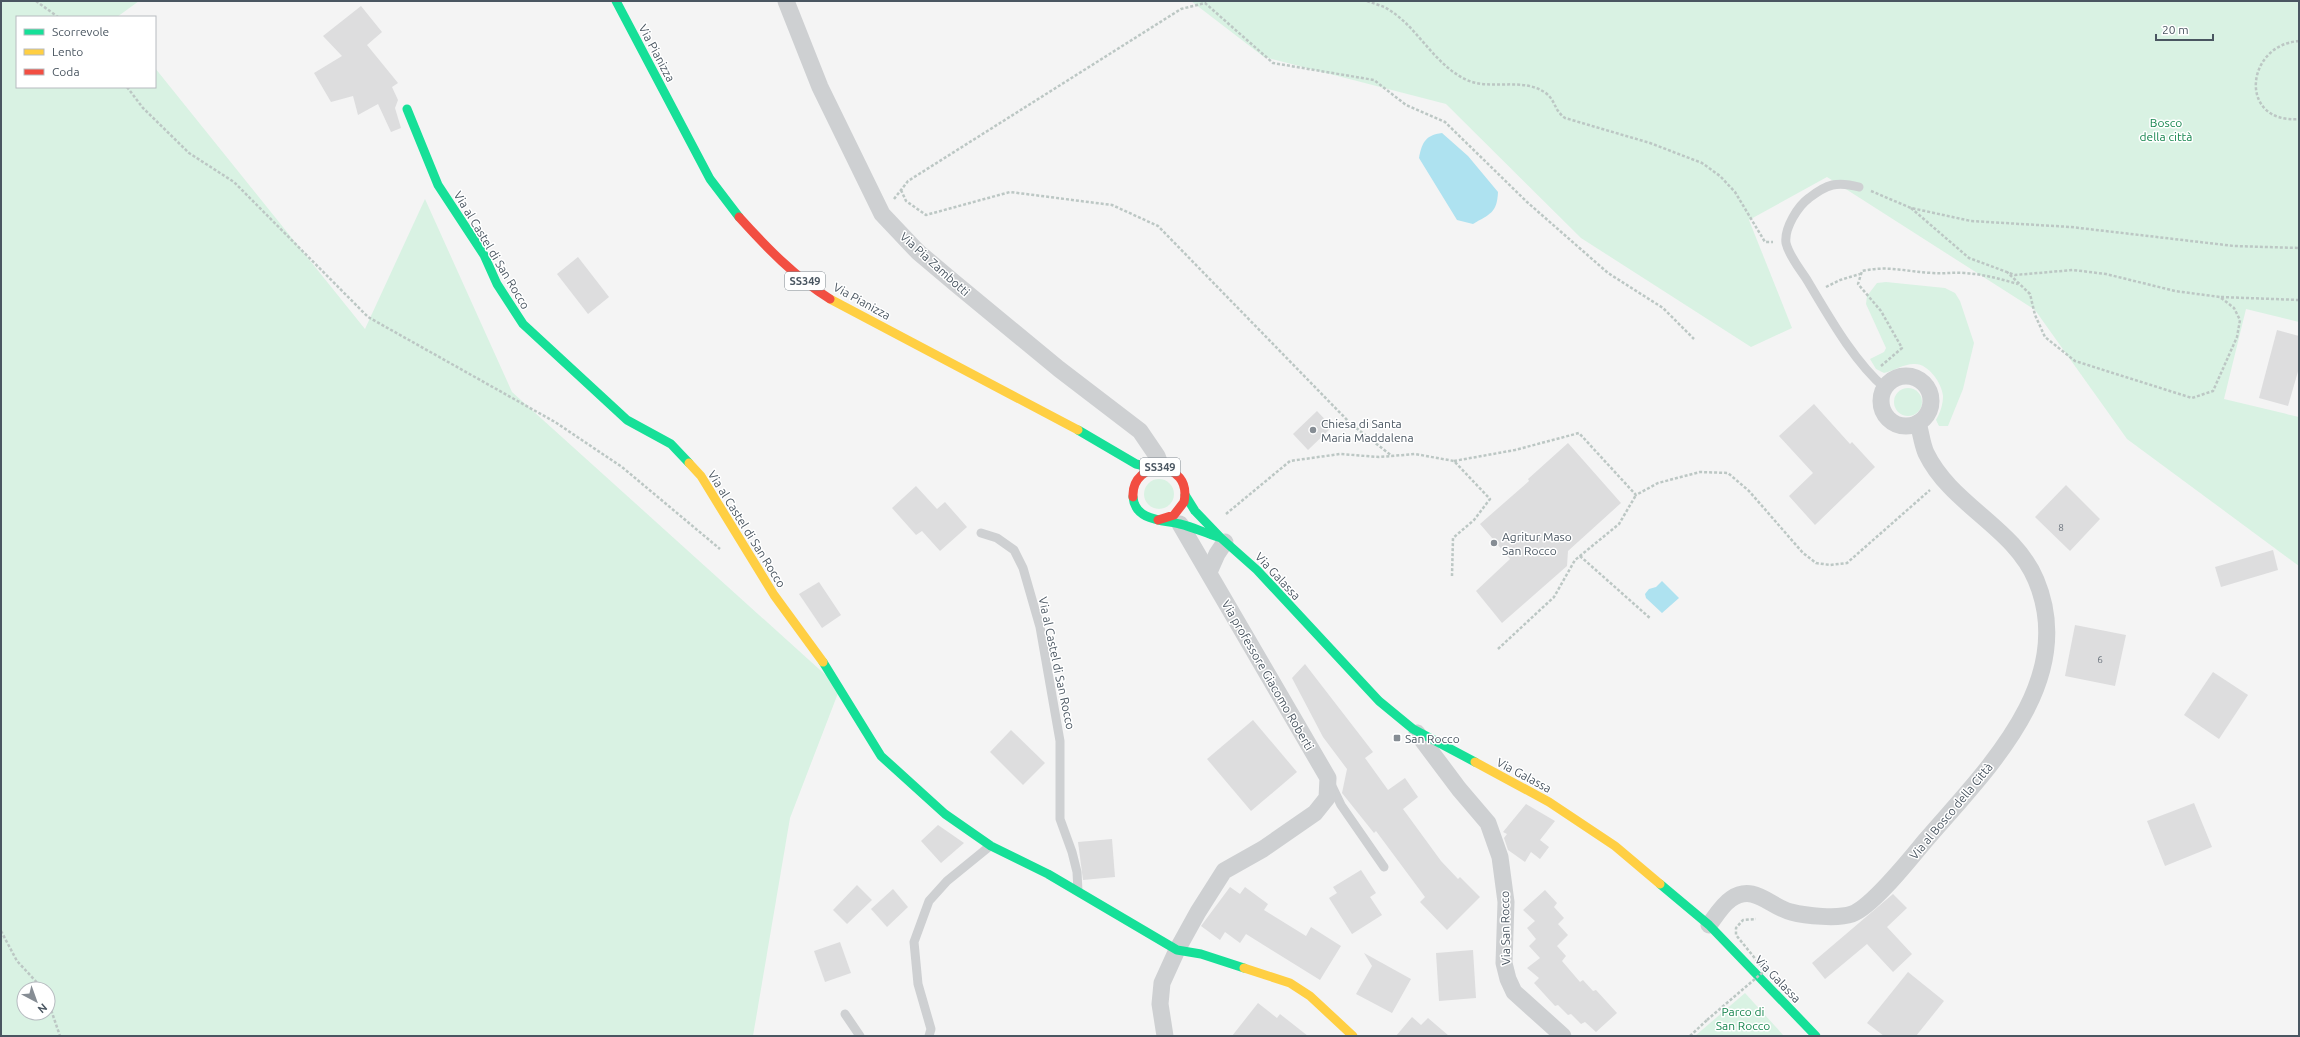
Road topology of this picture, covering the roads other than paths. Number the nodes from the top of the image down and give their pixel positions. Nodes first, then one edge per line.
1 (616, 1) edge
2 (786, 1) edge
3 (407, 108) dead end
4 (1859, 187) road end
5 (1885, 388) junction
6 (1918, 423) junction
7 (1103, 446) junction
8 (1116, 463) dead end
9 (1157, 468) junction
10 (1127, 481) dead end
11 (1132, 492) junction
12 (1185, 495) junction
13 (1158, 520) junction
14 (1180, 524) junction
15 (981, 533) dead end
16 (1223, 540) junction
17 (1209, 572) junction
18 (1413, 729) junction
19 (1328, 778) junction
20 (991, 846) junction
21 (1384, 867) dead end
22 (1078, 891) junction
23 (1709, 925) junction
24 (1177, 950) junction
25 (845, 1014) dead end
26 (860, 1036) edge
27 (929, 1036) edge
28 (1165, 1036) edge
29 (1353, 1036) edge
30 (1562, 1036) edge
31 (1816, 1036) edge

1 - 7 main road, Via Pianizza / SS349
2 - 9 street, Via Pia Zambotti
3 - 20 main road, Via al Castel di San Rocco
4 - 5 lane
5 - 6 street
5 - 6 street
6 - 23 street, Via al Bosco della Città
7 - 8 main road, Via Pianizza / SS349
7 - 9 main road, Via Pianizza / SS349
9 - 11 main road, SS349
9 - 12 main road, Via Pianizza / SS349
10 - 11 main road, SS349
11 - 13 main road, SS349
12 - 13 main road
12 - 16 main road, Via Galassa
13 - 14 main road, Via Galassa
14 - 16 main road, Via Galassa
14 - 17 street, Via professore Giacomo Roberti
15 - 22 lane, Via al Castel di San Rocco
16 - 17 street
16 - 18 main road, Via Galassa
17 - 19 street, Via professore Giacomo Roberti
18 - 23 main road, Via Galassa
18 - 30 street, Via San Rocco
19 - 21 lane, Via professore Giacomo Roberti
19 - 24 street
20 - 22 main road, Via al Castel di San Rocco
20 - 27 lane
22 - 24 main road, Via al Castel di San Rocco
23 - 31 main road, Via Galassa
24 - 28 street
24 - 29 main road, Via al Castel di San Rocco
25 - 26 lane

